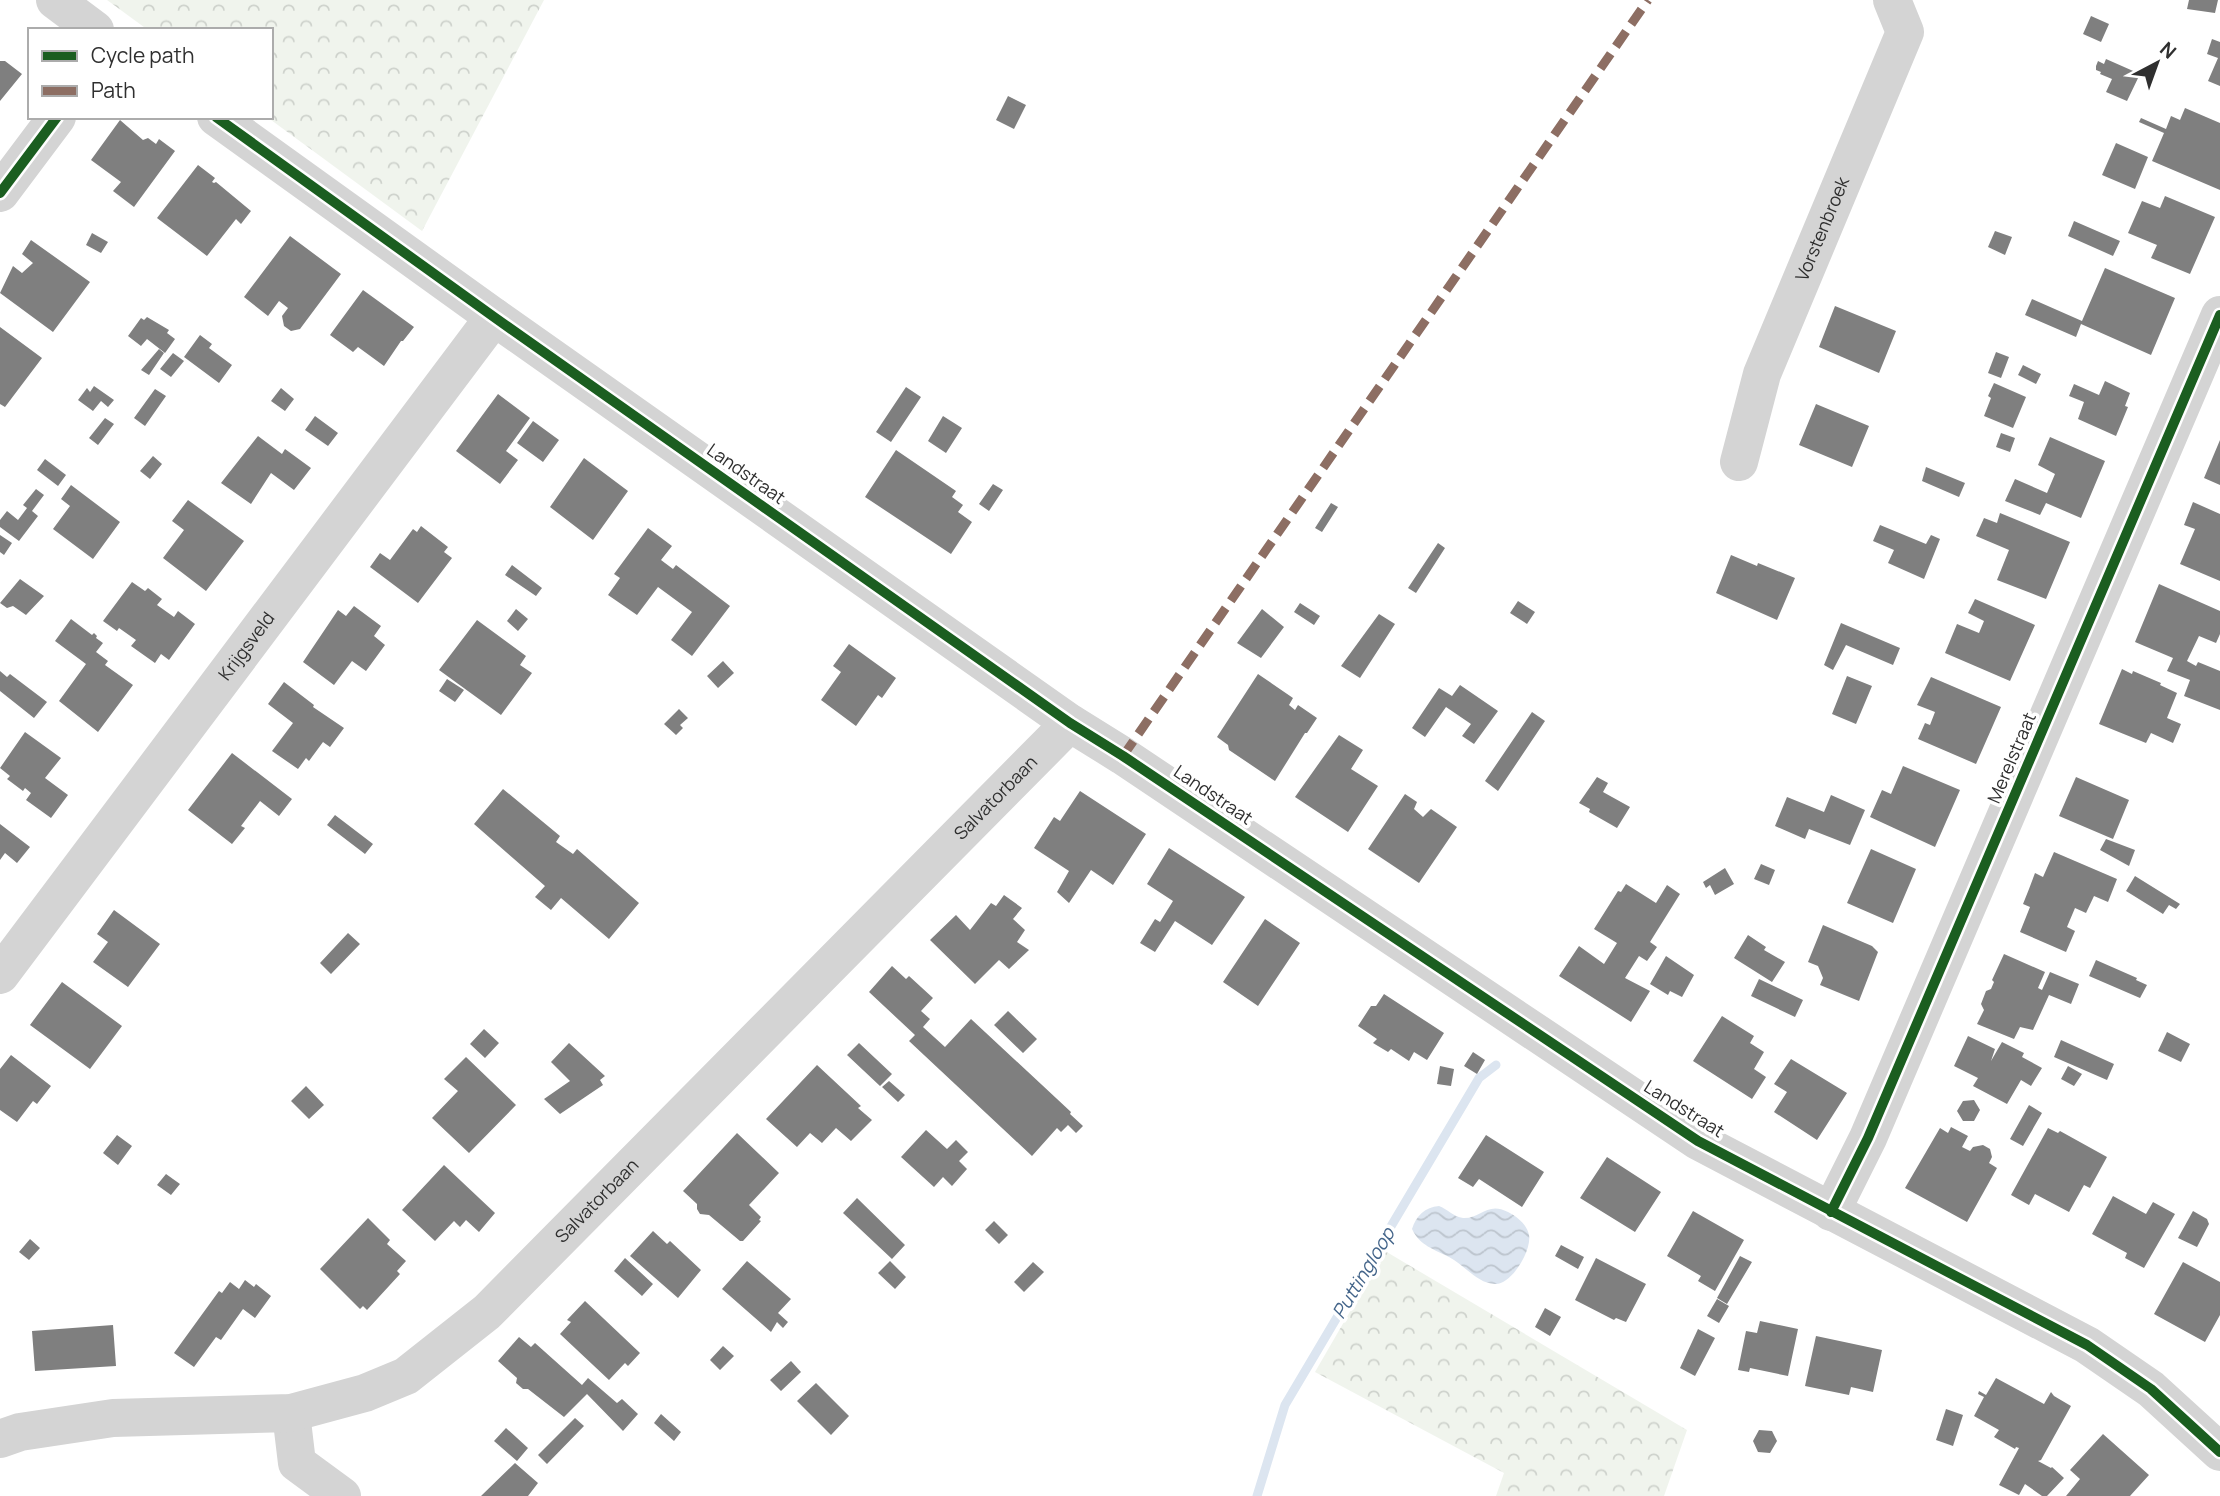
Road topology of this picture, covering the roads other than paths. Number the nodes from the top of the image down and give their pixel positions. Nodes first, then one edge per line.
1 (55, 0) edge
2 (1892, 0) edge
3 (92, 28) edge
4 (56, 119) edge
5 (219, 119) edge
6 (0, 193) edge
7 (2220, 315) edge
8 (494, 317) junction
9 (1739, 462) dead end
10 (1070, 723) junction
11 (0, 975) edge
12 (1831, 1212) junction
13 (291, 1413) junction
14 (0, 1439) edge
15 (2220, 1452) edge
16 (342, 1496) edge

1 - 3 street
2 - 9 street, Vorstenbroek
4 - 6 street
5 - 8 street, Landstraat
7 - 12 street, Merelstraat
8 - 10 street, Landstraat
8 - 11 street, Krijgsveld
10 - 12 street, Landstraat
10 - 13 street, Salvatorbaan
12 - 15 street, Landstraat
13 - 14 street, Salvatorbaan
13 - 16 street

